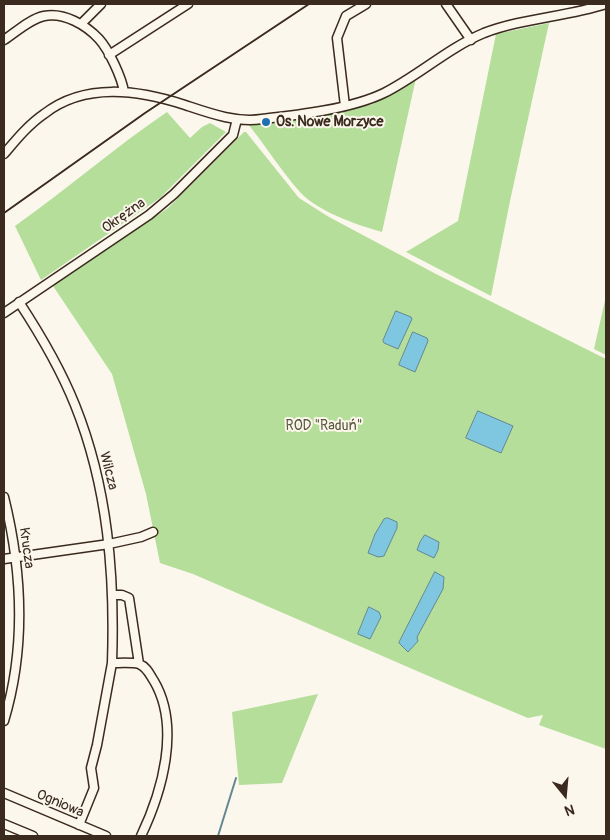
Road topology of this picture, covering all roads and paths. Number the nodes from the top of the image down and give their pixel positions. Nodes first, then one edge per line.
1 (101, 4) edge
2 (188, 4) edge
3 (366, 4) edge
4 (446, 4) edge
5 (606, 4) edge
6 (81, 24) junction
7 (4, 40) edge
8 (471, 40) junction
9 (109, 55) junction
10 (124, 92) junction
11 (345, 106) junction
12 (238, 119) junction
13 (4, 154) edge
14 (19, 302) junction
15 (4, 313) edge
16 (4, 497) edge
17 (153, 532) dead end
18 (109, 544) junction
19 (16, 557) junction
20 (4, 559) edge
21 (112, 595) junction
22 (112, 663) junction
23 (139, 664) junction
24 (4, 721) edge
25 (4, 793) edge
26 (4, 824) edge
27 (79, 825) junction
28 (33, 836) edge
29 (106, 836) edge
30 (141, 836) edge

1 - 6 street
2 - 9 street
3 - 11 street
4 - 8 street
5 - 8 street
6 - 7 street
6 - 9 street
8 - 11 street
9 - 10 street
10 - 12 street
10 - 13 street
11 - 12 street
12 - 14 street, Okrężna
14 - 15 street, Okrężna
14 - 18 street, Wilcza
16 - 19 street, Krucza
17 - 18 street
18 - 19 street
18 - 21 street, Wilcza
19 - 20 street
19 - 24 street, Krucza
21 - 22 street, Wilcza
21 - 23 street
22 - 23 street
22 - 27 street, Wilcza
23 - 30 street
25 - 27 street, Ogniowa
26 - 28 street
27 - 29 street, Ogniowa

